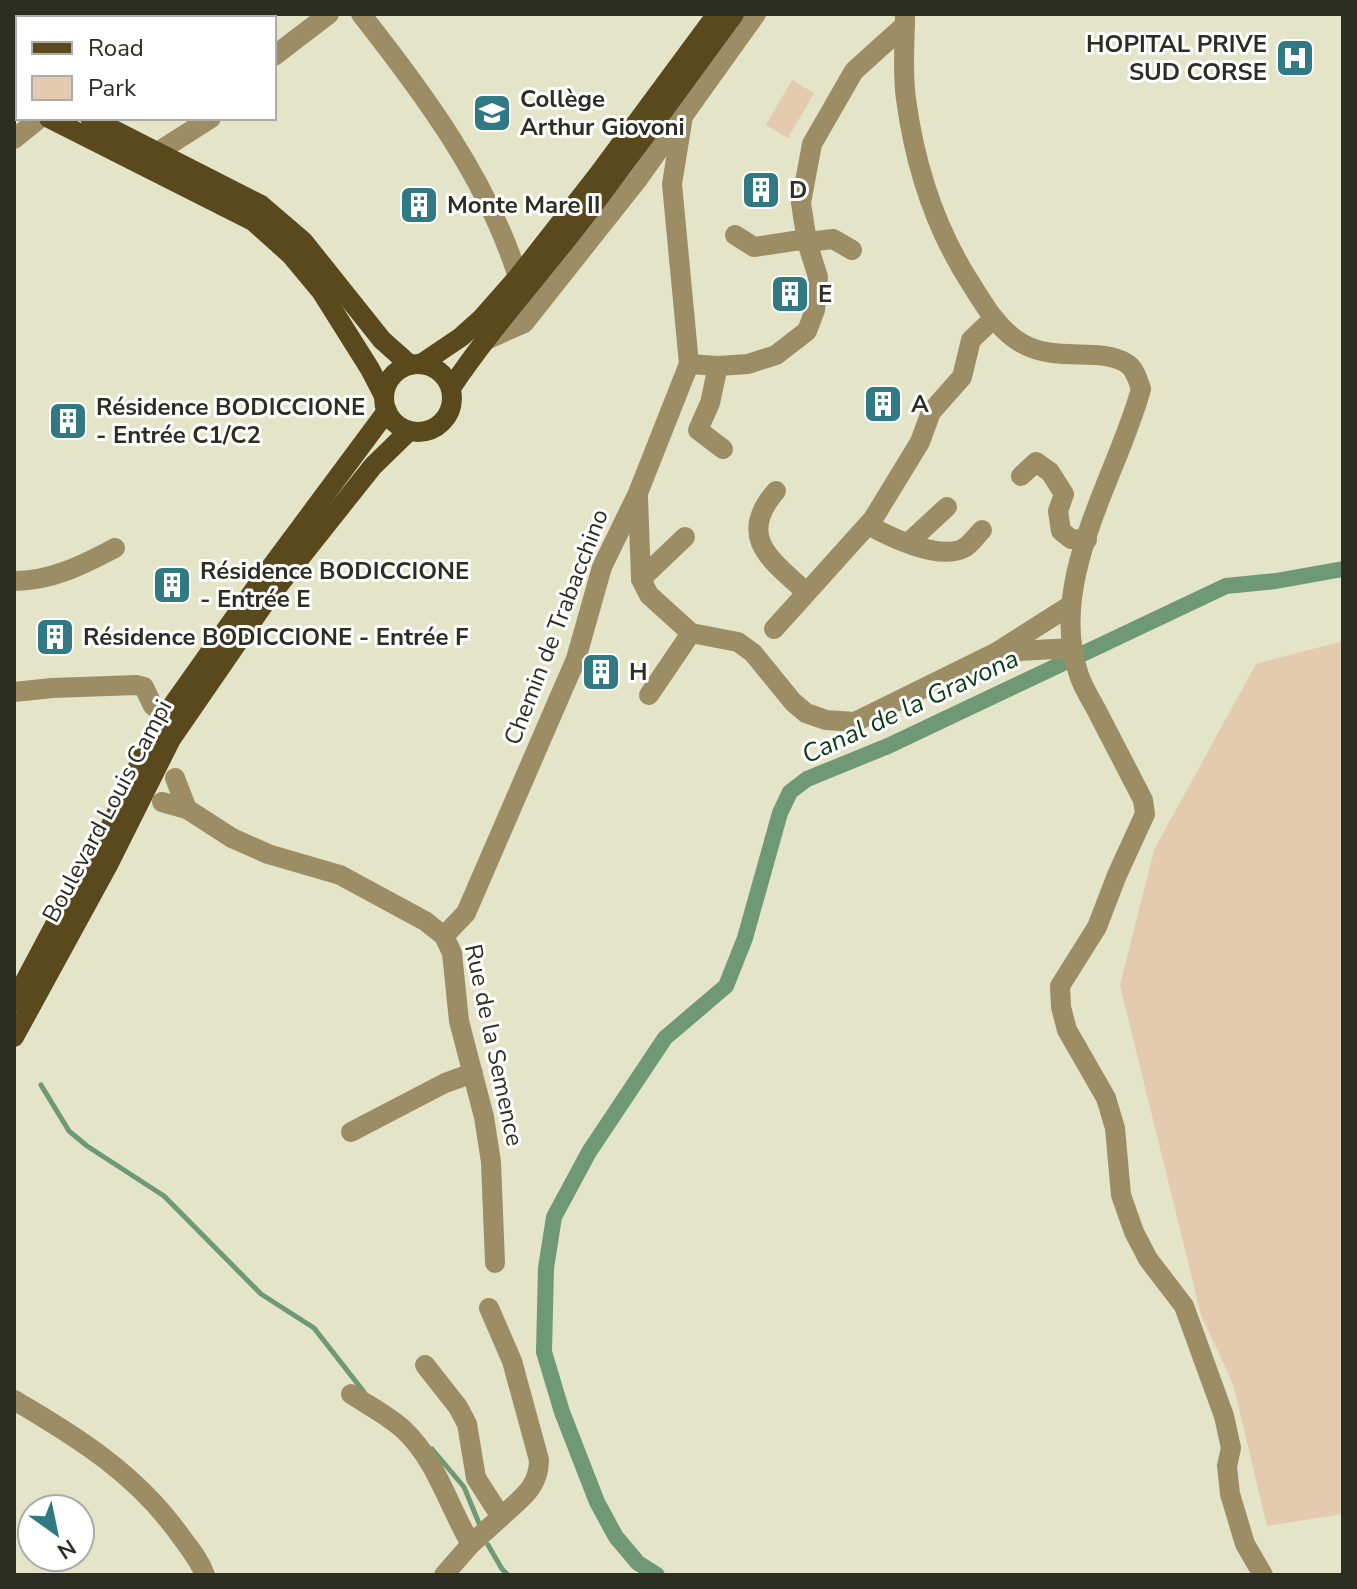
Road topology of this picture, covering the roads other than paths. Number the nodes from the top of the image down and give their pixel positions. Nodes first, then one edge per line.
1 (329, 14) edge
2 (361, 14) edge
3 (717, 14) edge
4 (734, 14) edge
5 (756, 14) edge
6 (905, 20) edge
7 (276, 54) edge
8 (683, 116) junction
9 (38, 120) edge
10 (54, 120) edge
11 (93, 120) edge
12 (208, 120) edge
13 (14, 139) edge
14 (151, 160) junction
15 (638, 179) junction
16 (672, 184) junction
17 (735, 235) dead end
18 (807, 241) junction
19 (852, 250) dead end
20 (518, 277) junction
21 (993, 319) junction
22 (486, 340) junction
23 (416, 364) junction
24 (689, 364) junction
25 (718, 366) junction
26 (451, 388) junction
27 (386, 403) junction
28 (409, 431) junction
29 (723, 449) dead end
30 (1021, 476) dead end
31 (776, 491) dead end
32 (638, 493) junction
33 (947, 507) dead end
34 (868, 525) junction
35 (982, 530) dead end
36 (685, 537) dead end
37 (1087, 540) junction
38 (908, 543) junction
39 (115, 548) dead end
40 (641, 579) junction
41 (14, 581) edge
42 (806, 592) junction
43 (1071, 605) junction
44 (774, 629) dead end
45 (691, 633) junction
46 (1072, 648) junction
47 (997, 652) junction
48 (14, 692) edge
49 (649, 695) dead end
50 (153, 706) dead end
51 (175, 778) dead end
52 (162, 802) dead end
53 (187, 809) junction
54 (444, 936) junction
55 (14, 1002) edge
56 (14, 1037) edge
57 (473, 1073) junction
58 (351, 1132) dead end
59 (495, 1263) dead end
60 (489, 1308) dead end
61 (425, 1365) dead end
62 (351, 1394) dead end
63 (14, 1400) edge
64 (501, 1517) junction
65 (471, 1544) junction
66 (205, 1575) edge
67 (444, 1575) edge
68 (1263, 1575) edge

1 - 7 street
2 - 20 street
3 - 20 main road
4 - 22 main road
5 - 8 street
6 - 18 street
6 - 21 street
8 - 15 street
8 - 16 street, Chemin de Trabacchino
9 - 13 street
10 - 14 main road
11 - 14 main road
12 - 14 street
14 - 23 main road
14 - 27 main road
15 - 16 street
15 - 22 street
16 - 24 street, Chemin de Trabacchino
17 - 18 street
18 - 19 street
18 - 25 street
20 - 23 main road
21 - 34 street
21 - 37 street
22 - 26 main road
23 - 26 main road
23 - 27 main road
24 - 25 street
24 - 32 street, Chemin de Trabacchino
25 - 29 street
26 - 28 main road
27 - 28 main road
27 - 55 main road, Boulevard Louis Campi
28 - 56 main road, Boulevard Louis Campi
30 - 37 street
31 - 42 street
32 - 40 street
32 - 54 street, Chemin de Trabacchino
33 - 38 street
34 - 38 street
34 - 42 street
35 - 38 street
36 - 40 street
37 - 43 street
39 - 41 street
40 - 45 street
42 - 44 street
43 - 46 street
43 - 47 street
45 - 47 street
45 - 49 street
46 - 47 street
46 - 68 street
48 - 50 street
51 - 53 street
52 - 53 street, Rue de la Semence
53 - 54 street, Rue de la Semence
54 - 57 street, Rue de la Semence
57 - 58 street
57 - 59 street, Rue de la Semence
60 - 64 street
61 - 64 street
62 - 65 street
63 - 66 street
64 - 65 street
65 - 67 street

